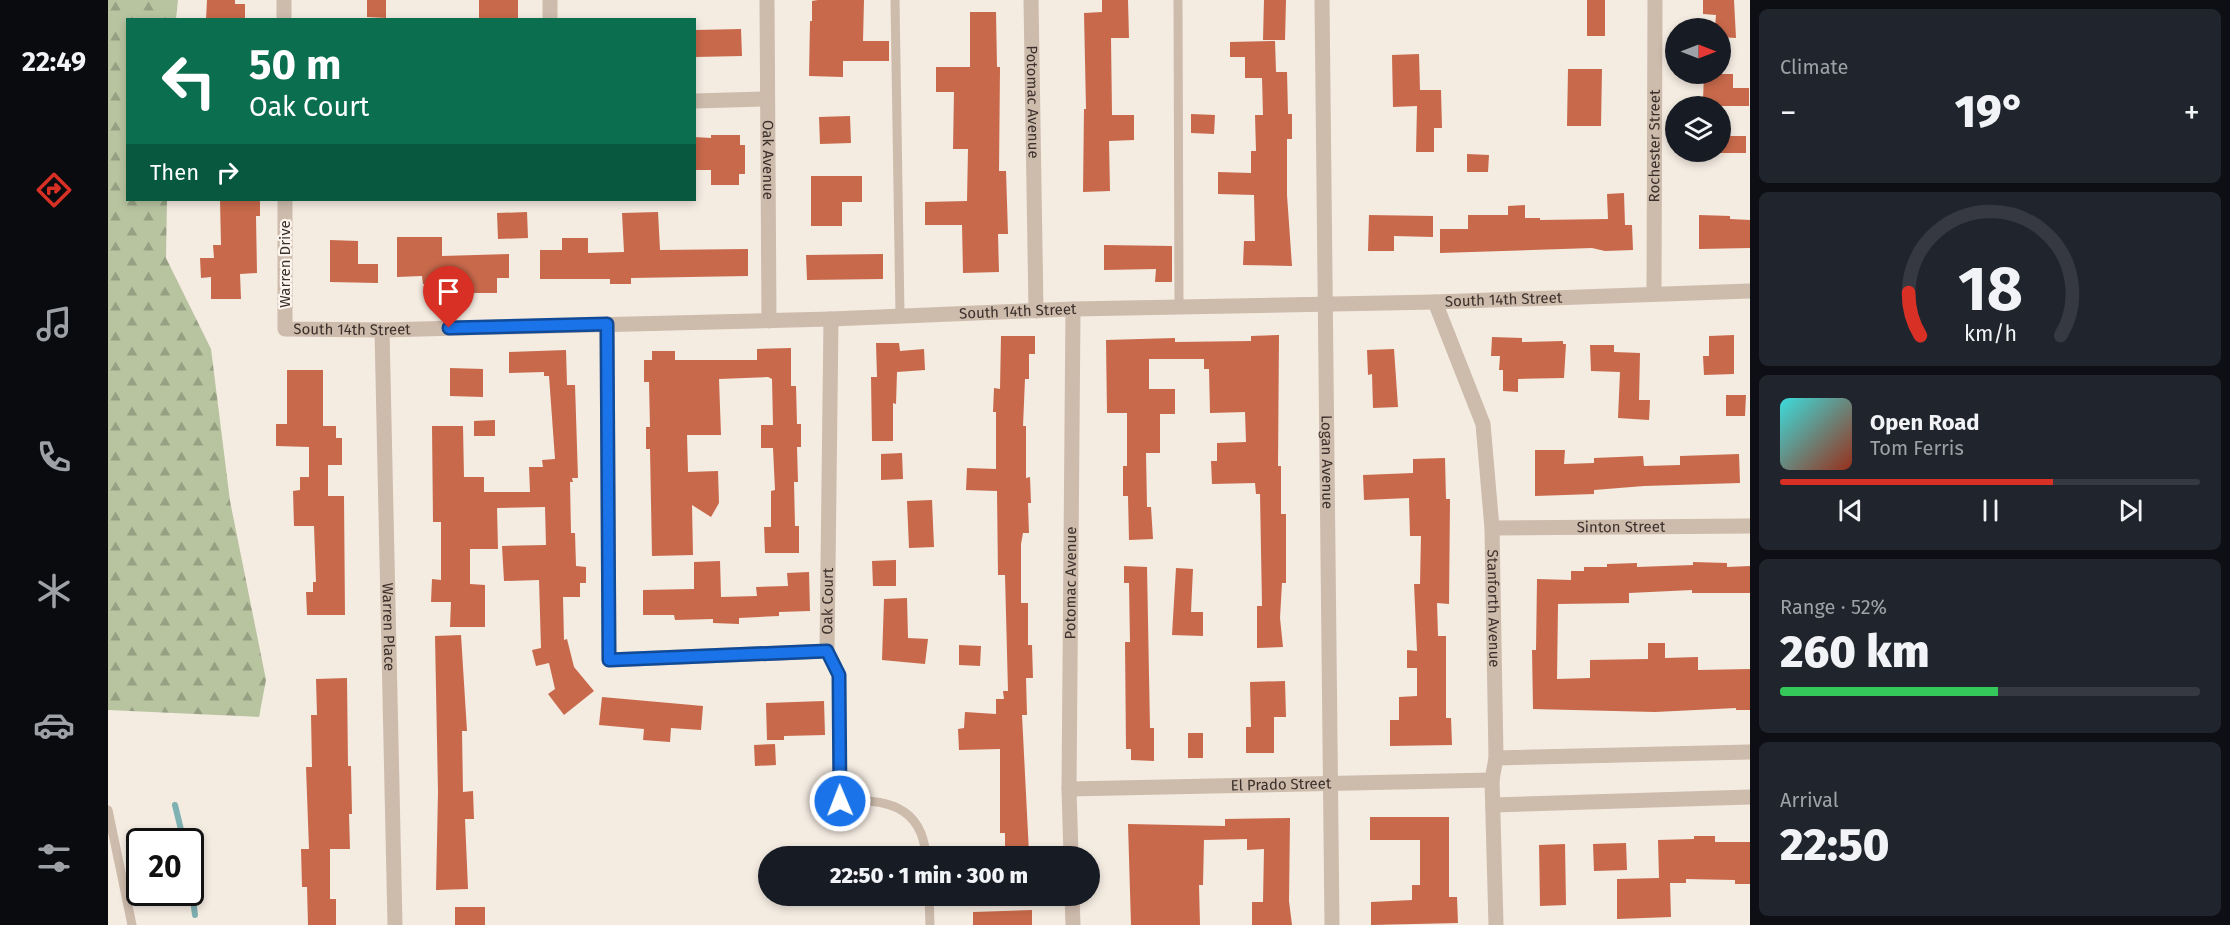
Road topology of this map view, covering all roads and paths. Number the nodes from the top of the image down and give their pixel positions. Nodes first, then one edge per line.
1 (284, 0) edge
2 (550, 0) edge
3 (767, 0) edge
4 (895, 0) edge
5 (1031, 0) edge
6 (1178, 0) edge
7 (1322, 0) edge
8 (1655, 0) edge
9 (284, 18) edge
10 (550, 18) edge
11 (765, 99) junction
12 (696, 101) edge
13 (285, 201) edge
14 (1750, 291) edge
15 (1654, 293) junction
16 (1435, 302) junction
17 (1326, 304) junction
18 (1179, 308) junction
19 (1073, 309) junction
20 (1036, 311) junction
21 (900, 315) junction
22 (831, 319) junction
23 (769, 321) junction
24 (607, 324) junction
25 (285, 329) joint
26 (382, 330) junction
27 (1750, 526) edge
28 (1492, 528) junction
29 (827, 651) junction
30 (1750, 752) edge
31 (1496, 758) junction
32 (1492, 780) junction
33 (1331, 785) junction
34 (1069, 789) junction
35 (1750, 797) edge
36 (1493, 805) junction
37 (108, 810) edge
38 (923, 846) edge
39 (1071, 846) edge
40 (929, 906) edge
41 (1072, 906) edge
42 (132, 925) edge
43 (395, 925) edge
44 (930, 925) edge
45 (1073, 925) edge
46 (1332, 925) edge
47 (1496, 925) edge

1 - 9 street
2 - 10 street
3 - 11 street, Oak Avenue
4 - 21 lane
5 - 20 street, Potomac Avenue
6 - 18 lane
7 - 17 street, Logan Avenue
8 - 15 street, Rochester Street
11 - 12 street
11 - 23 street, Oak Avenue
13 - 25 street, Warren Drive
14 - 15 street, South 14th Street
15 - 16 street, South 14th Street
16 - 17 street, South 14th Street
16 - 28 street, Stanforth Avenue
17 - 18 street, South 14th Street
17 - 33 street, Logan Avenue
18 - 19 street, South 14th Street
19 - 20 street, South 14th Street
19 - 34 street, Potomac Avenue
20 - 21 street, South 14th Street
21 - 22 street, South 14th Street
22 - 23 street, South 14th Street
22 - 29 street, Oak Court
23 - 24 street, South 14th Street
24 - 26 street, South 14th Street
24 - 29 street, Oak Court
25 - 26 street, South 14th Street
26 - 43 street, Warren Place
27 - 28 street, Sinton Street
28 - 31 street, Stanforth Avenue
29 - 38 lane
30 - 31 street
31 - 32 street, Stanforth Avenue
32 - 33 street, El Prado Street
32 - 36 street, Stanforth Avenue
33 - 34 street, El Prado Street
33 - 46 street, Logan Avenue
34 - 39 street, Potomac Avenue
35 - 36 street
36 - 47 street, Stanforth Avenue
37 - 42 lane
40 - 44 lane
41 - 45 street

